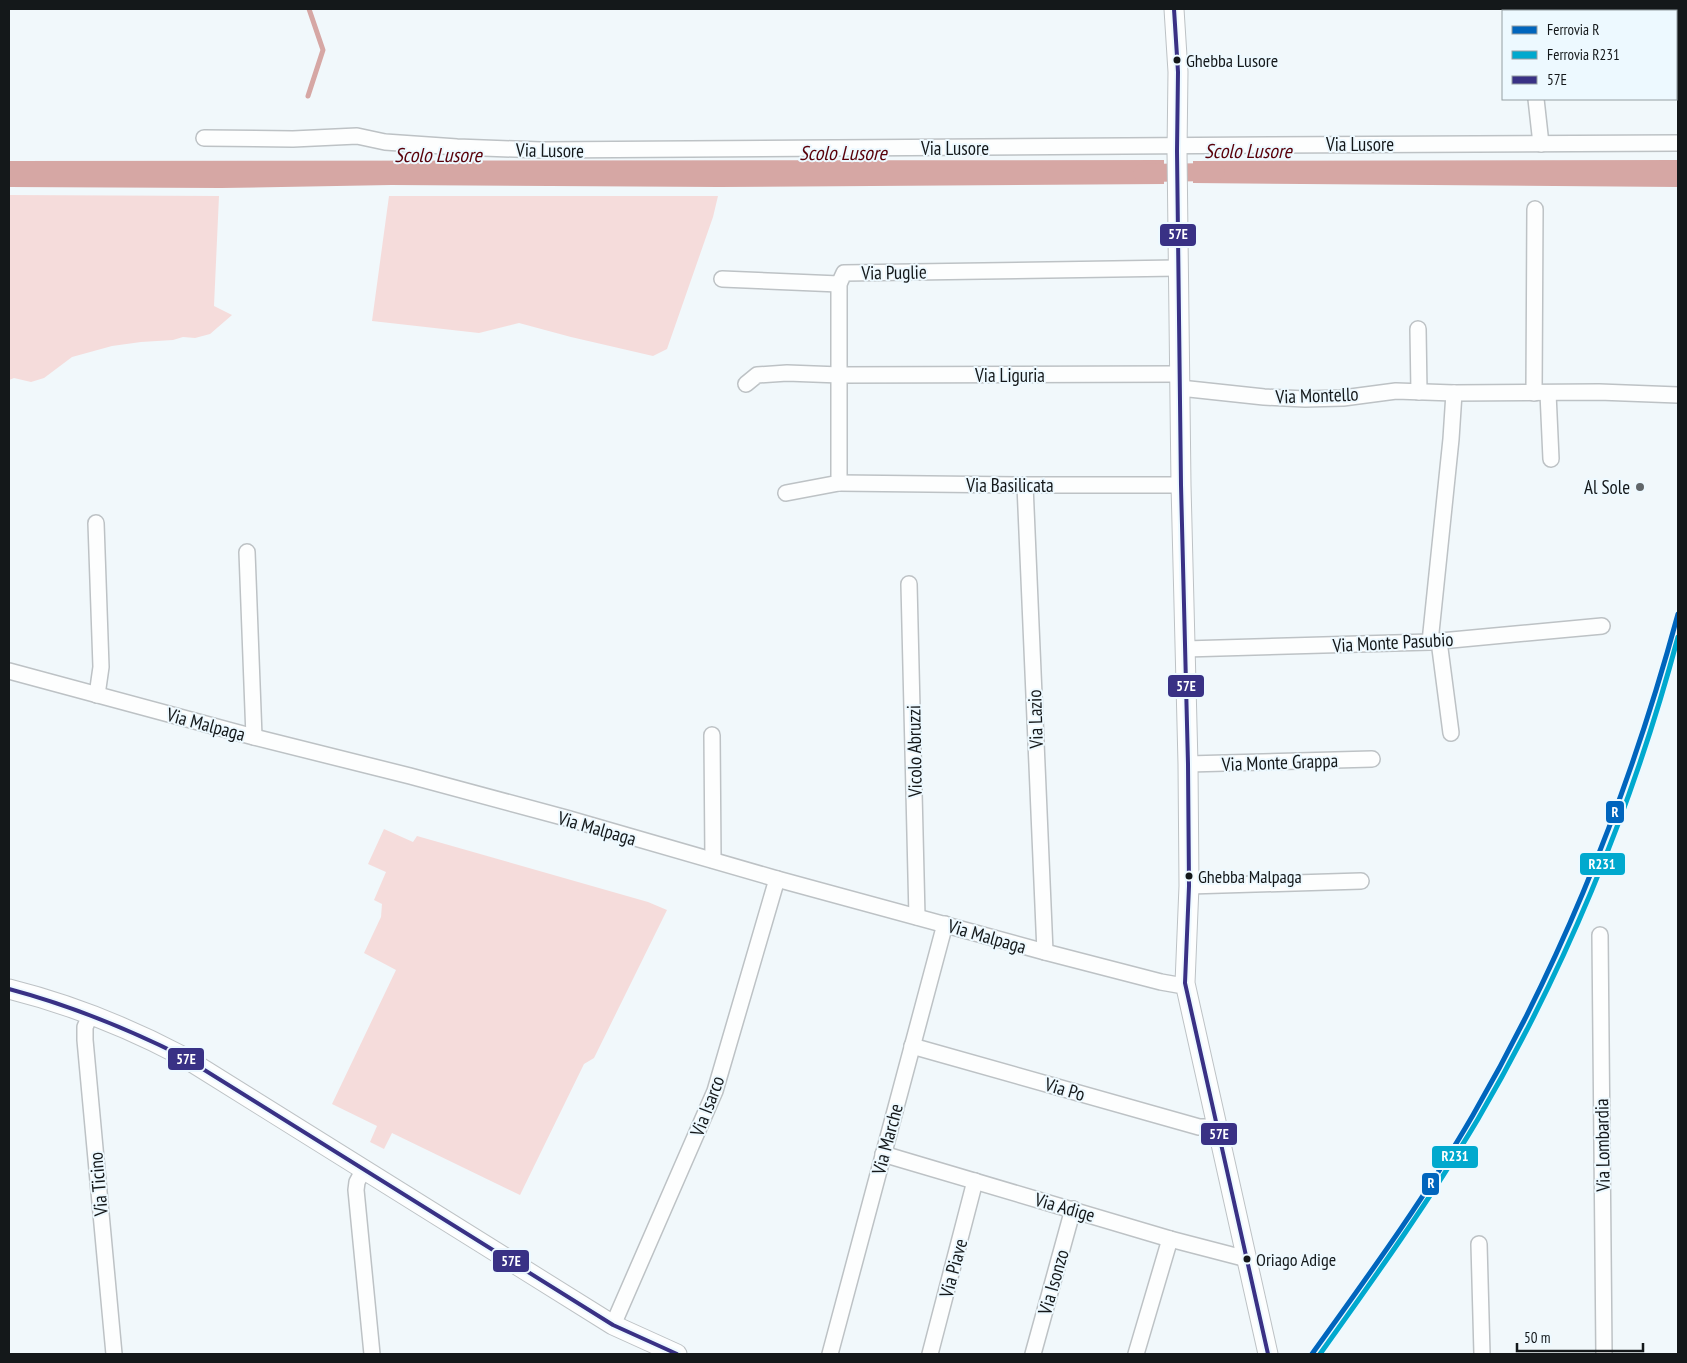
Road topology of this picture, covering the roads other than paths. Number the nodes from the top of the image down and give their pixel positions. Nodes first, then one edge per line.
1 (1174, 9) edge
2 (1536, 100) edge
3 (204, 138) dead end
4 (1541, 144) junction
5 (1678, 144) edge
6 (1177, 149) junction
7 (1535, 209) dead end
8 (1178, 268) junction
9 (722, 279) dead end
10 (839, 284) junction
11 (1418, 329) dead end
12 (840, 375) junction
13 (1180, 381) junction
14 (746, 384) dead end
15 (1419, 392) junction
16 (1454, 393) junction
17 (1541, 393) junction
18 (1678, 394) edge
19 (1551, 459) dead end
20 (839, 483) junction
21 (1025, 485) junction
22 (1180, 485) junction
23 (786, 493) dead end
24 (96, 523) dead end
25 (247, 552) dead end
26 (909, 584) dead end
27 (1602, 626) dead end
28 (1435, 641) junction
29 (1185, 649) junction
30 (9, 671) edge
31 (97, 695) junction
32 (1451, 733) dead end
33 (712, 735) dead end
34 (254, 737) junction
35 (1372, 759) dead end
36 (1188, 764) junction
37 (713, 860) junction
38 (777, 879) junction
39 (1361, 881) dead end
40 (1189, 886) junction
41 (917, 917) junction
42 (945, 924) junction
43 (1600, 935) dead end
44 (1045, 952) junction
45 (1185, 984) junction
46 (9, 989) edge
47 (91, 1014) junction
48 (912, 1046) junction
49 (1218, 1127) junction
50 (883, 1154) junction
51 (364, 1169) junction
52 (975, 1181) junction
53 (1073, 1209) junction
54 (1170, 1238) junction
55 (1479, 1244) dead end
56 (1247, 1259) junction
57 (613, 1325) junction
58 (114, 1354) edge
59 (372, 1354) edge
60 (677, 1354) edge
61 (830, 1354) edge
62 (930, 1354) edge
63 (1033, 1354) edge
64 (1136, 1354) edge
65 (1268, 1354) edge
66 (1482, 1354) edge
67 (1604, 1354) edge

1 - 6 street
2 - 4 street
3 - 6 street, Via Lusore
4 - 5 street, Via Lusore
4 - 6 street, Via Lusore
6 - 8 street
7 - 17 street
8 - 10 street, Via Puglie
8 - 13 street
9 - 10 street
10 - 12 street, Via Puglie
11 - 15 street
12 - 13 street, Via Liguria
12 - 14 street, Via Liguria
12 - 20 street, Via Puglie
13 - 15 street, Via Montello
13 - 22 street
15 - 16 street, Via Montello
16 - 17 street, Via Montello
16 - 28 street
17 - 18 street, Via Montello
17 - 19 street
20 - 21 street, Via Basilicata
20 - 23 street
21 - 22 street, Via Basilicata
21 - 44 street, Via Lazio
22 - 29 street
24 - 31 street
25 - 34 street
26 - 41 street, Vicolo Abruzzi
27 - 28 street, Via Monte Pasubio
28 - 29 street, Via Monte Pasubio
28 - 32 street
29 - 36 street
30 - 31 street, Via Malpaga
31 - 34 street, Via Malpaga
33 - 37 street
34 - 37 street, Via Malpaga
35 - 36 street, Via Monte Grappa
36 - 40 street
37 - 38 street, Via Malpaga
38 - 41 street, Via Malpaga
38 - 57 street, Via Isarco
39 - 40 street
40 - 45 street
41 - 42 street, Via Malpaga
42 - 44 street, Via Malpaga
42 - 48 street, Via Marche
43 - 67 street, Via Lombardia
44 - 45 street, Via Malpaga
45 - 49 street
46 - 47 street
47 - 51 street
47 - 58 street, Via Ticino
48 - 49 street, Via Po
48 - 50 street, Via Marche
49 - 56 street
50 - 52 street, Via Adige
50 - 61 street, Via Marche
51 - 57 street
51 - 59 street
52 - 53 street, Via Adige
52 - 62 street, Via Piave
53 - 54 street, Via Adige
53 - 63 street, Via Isonzo
54 - 56 street, Via Adige
54 - 64 street
55 - 66 street
56 - 65 street
57 - 60 street

